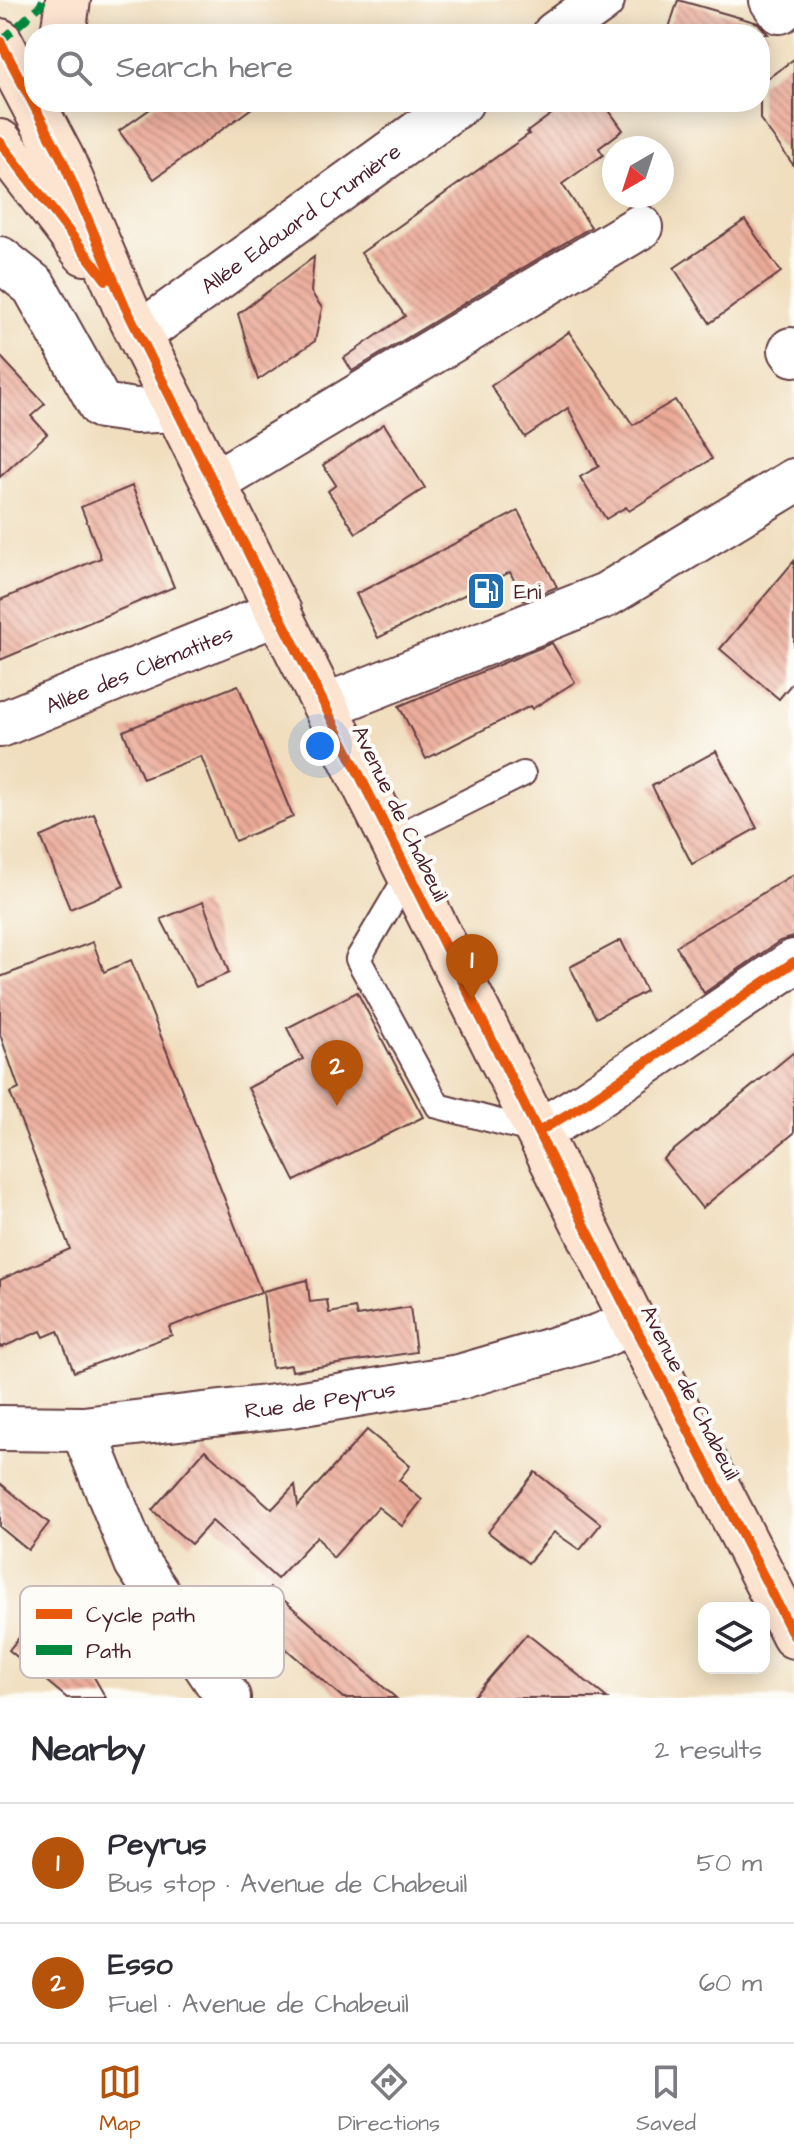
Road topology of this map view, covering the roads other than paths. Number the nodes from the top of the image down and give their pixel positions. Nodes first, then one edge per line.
1 (68, 0) edge
2 (602, 0) edge
3 (64, 24) edge
4 (569, 24) edge
5 (0, 41) edge
6 (58, 112) edge
7 (446, 112) edge
8 (0, 142) edge
9 (31, 171) edge
10 (640, 227) dead end
11 (0, 259) edge
12 (133, 320) junction
13 (178, 409) junction
14 (794, 481) edge
15 (214, 483) junction
16 (279, 612) junction
17 (326, 706) junction
18 (0, 725) edge
19 (523, 774) dead end
20 (400, 856) junction
21 (794, 962) edge
22 (538, 1132) junction
23 (633, 1322) junction
24 (0, 1428) edge
25 (83, 1429) junction
26 (153, 1586) edge
27 (794, 1636) edge
28 (215, 1678) edge
29 (228, 1698) edge

1 - 3 main road
2 - 4 street
5 - 9 main road, Avenue de Chabeuil
6 - 9 main road, Avenue de Chabeuil
7 - 12 street, Allée Edouard Crumière
8 - 9 main road, Avenue de Chabeuil
9 - 12 main road, Avenue de Chabeuil
10 - 15 street
11 - 13 street
12 - 13 main road, Avenue de Chabeuil
13 - 15 main road, Avenue de Chabeuil
14 - 17 street
15 - 16 main road, Avenue de Chabeuil
16 - 17 main road, Avenue de Chabeuil
16 - 18 street, Allée des Clématites
17 - 20 main road, Avenue de Chabeuil
19 - 20 lane
20 - 22 main road, Avenue de Chabeuil
20 - 22 lane
21 - 22 street
22 - 23 main road, Avenue de Chabeuil
23 - 25 street, Rue de Peyrus
23 - 27 main road, Avenue de Chabeuil
24 - 25 street, Rue de Peyrus
25 - 26 street
28 - 29 street

